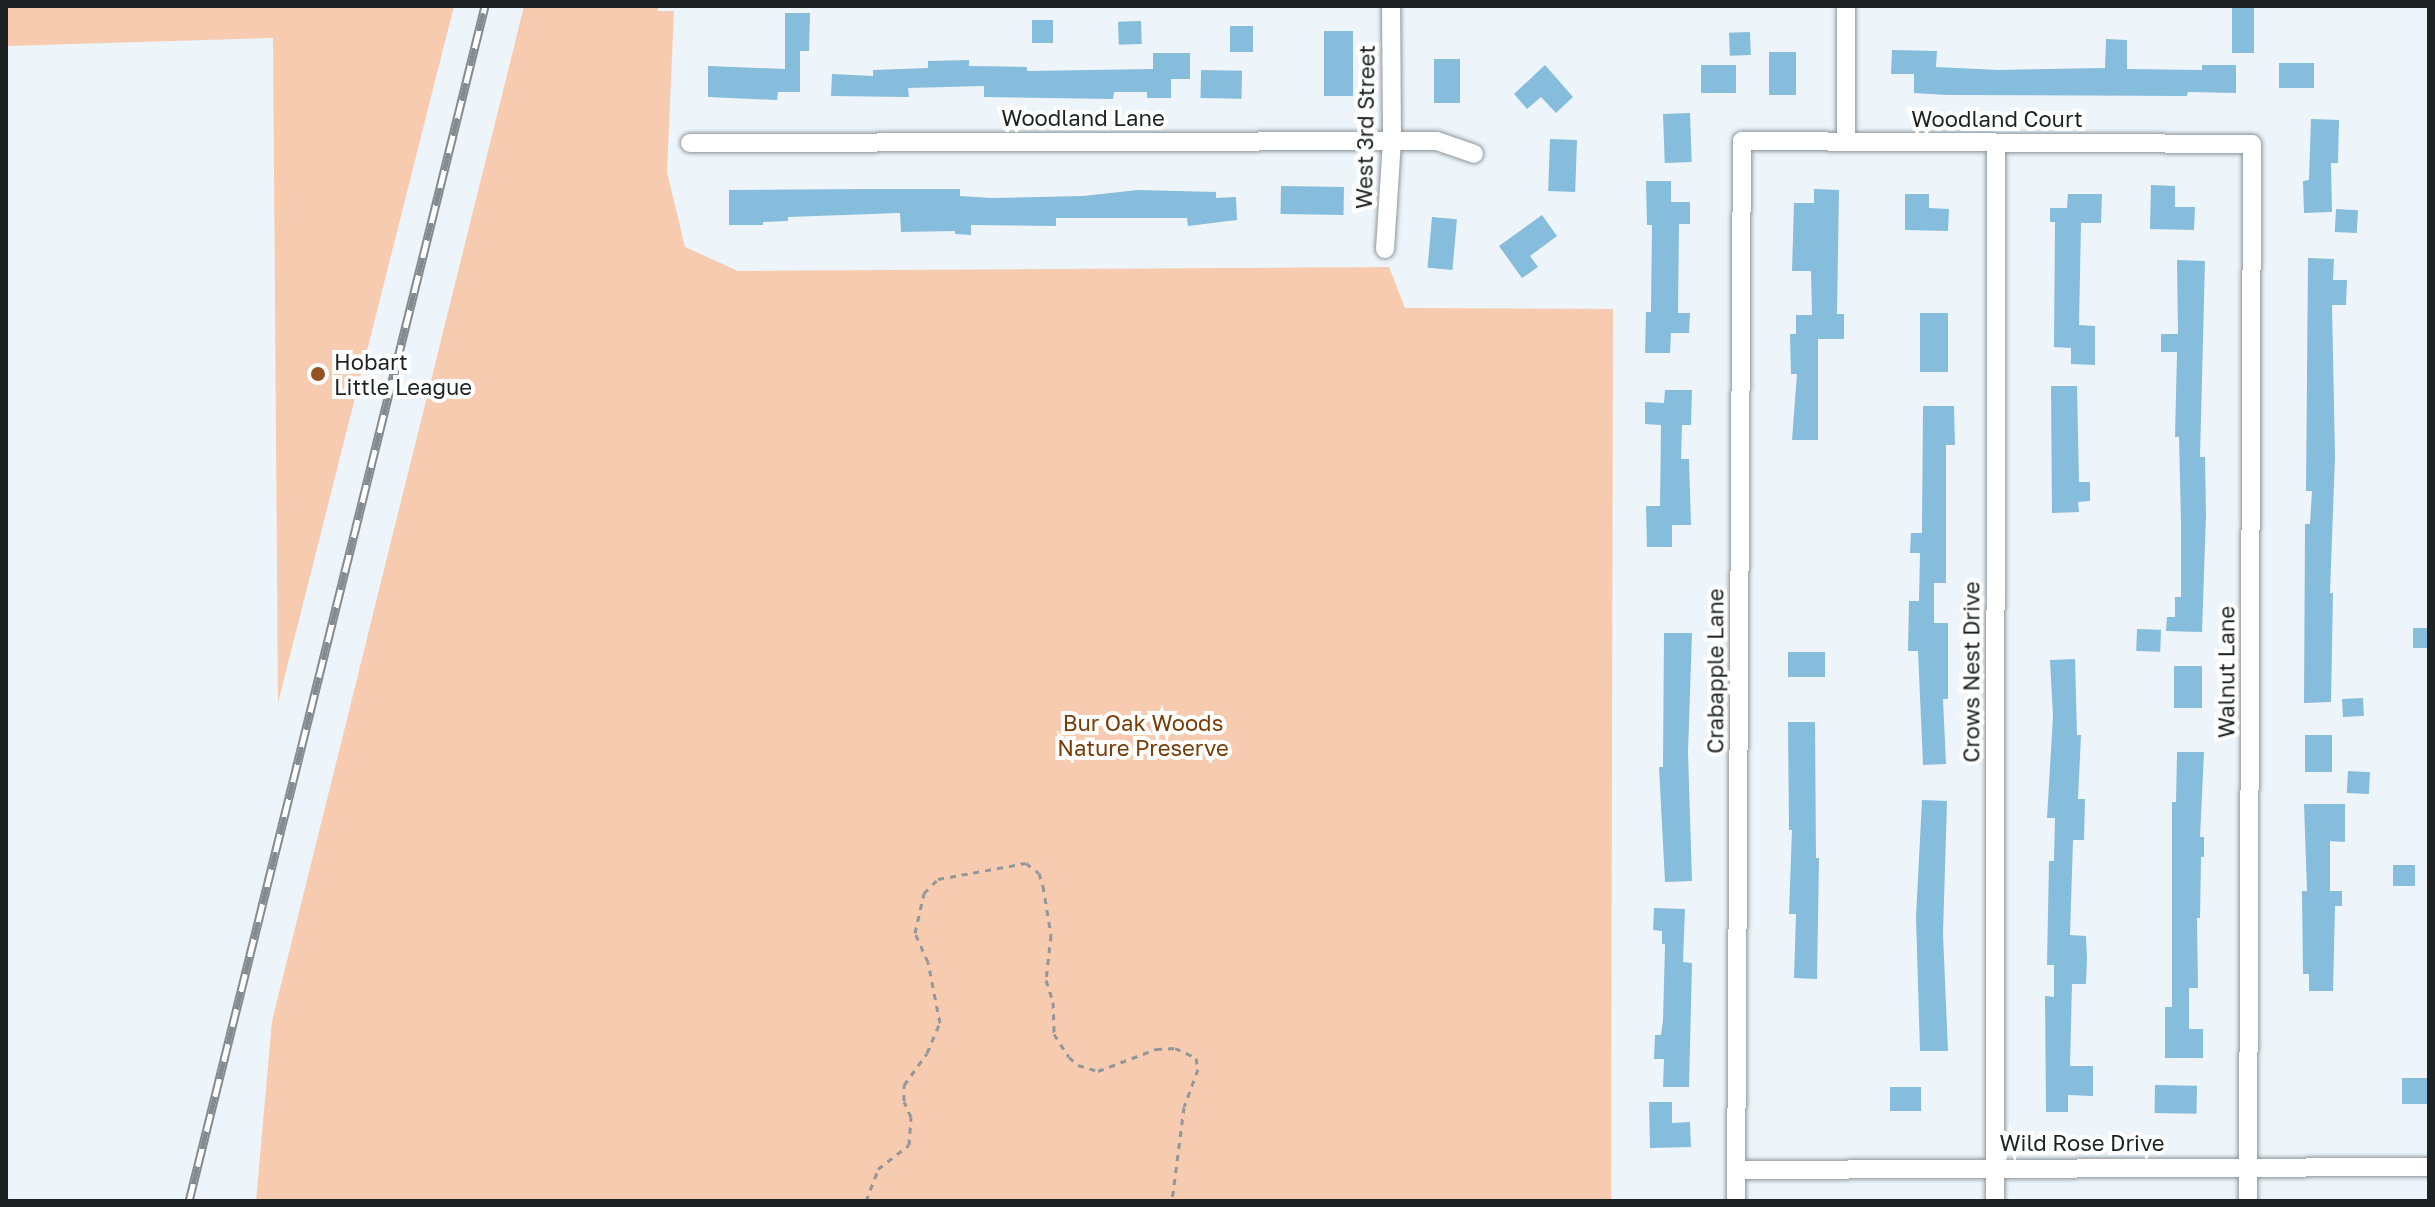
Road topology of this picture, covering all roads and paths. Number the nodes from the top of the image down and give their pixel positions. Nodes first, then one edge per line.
1 (1391, 6) edge
2 (1846, 6) edge
3 (1392, 141) junction
4 (1742, 141) joint
5 (1846, 142) junction
6 (690, 143) dead end
7 (1996, 143) junction
8 (2252, 144) joint
9 (1474, 154) dead end
10 (1385, 249) dead end
11 (1995, 1167) junction
12 (2429, 1167) edge
13 (2248, 1169) junction
14 (1736, 1170) junction
15 (866, 1201) edge
16 (1172, 1201) edge
17 (1736, 1201) edge
18 (1995, 1201) edge
19 (2248, 1201) edge

1 - 3 street, West 3rd Street
2 - 5 street
3 - 6 street, Woodland Lane
3 - 9 street, Woodland Lane
3 - 10 street, West 3rd Street
4 - 5 street, Woodland Court
4 - 14 street, Crabapple Lane
5 - 7 street, Woodland Court
7 - 8 street, Woodland Court
7 - 11 street, Crows Nest Drive
8 - 13 street, Walnut Lane
11 - 13 street, Wild Rose Drive
11 - 14 street, Wild Rose Drive
11 - 18 street, Crows Nest Drive
12 - 13 street, Wild Rose Drive
13 - 19 street, Walnut Lane
14 - 17 street, Crabapple Lane
15 - 16 path

